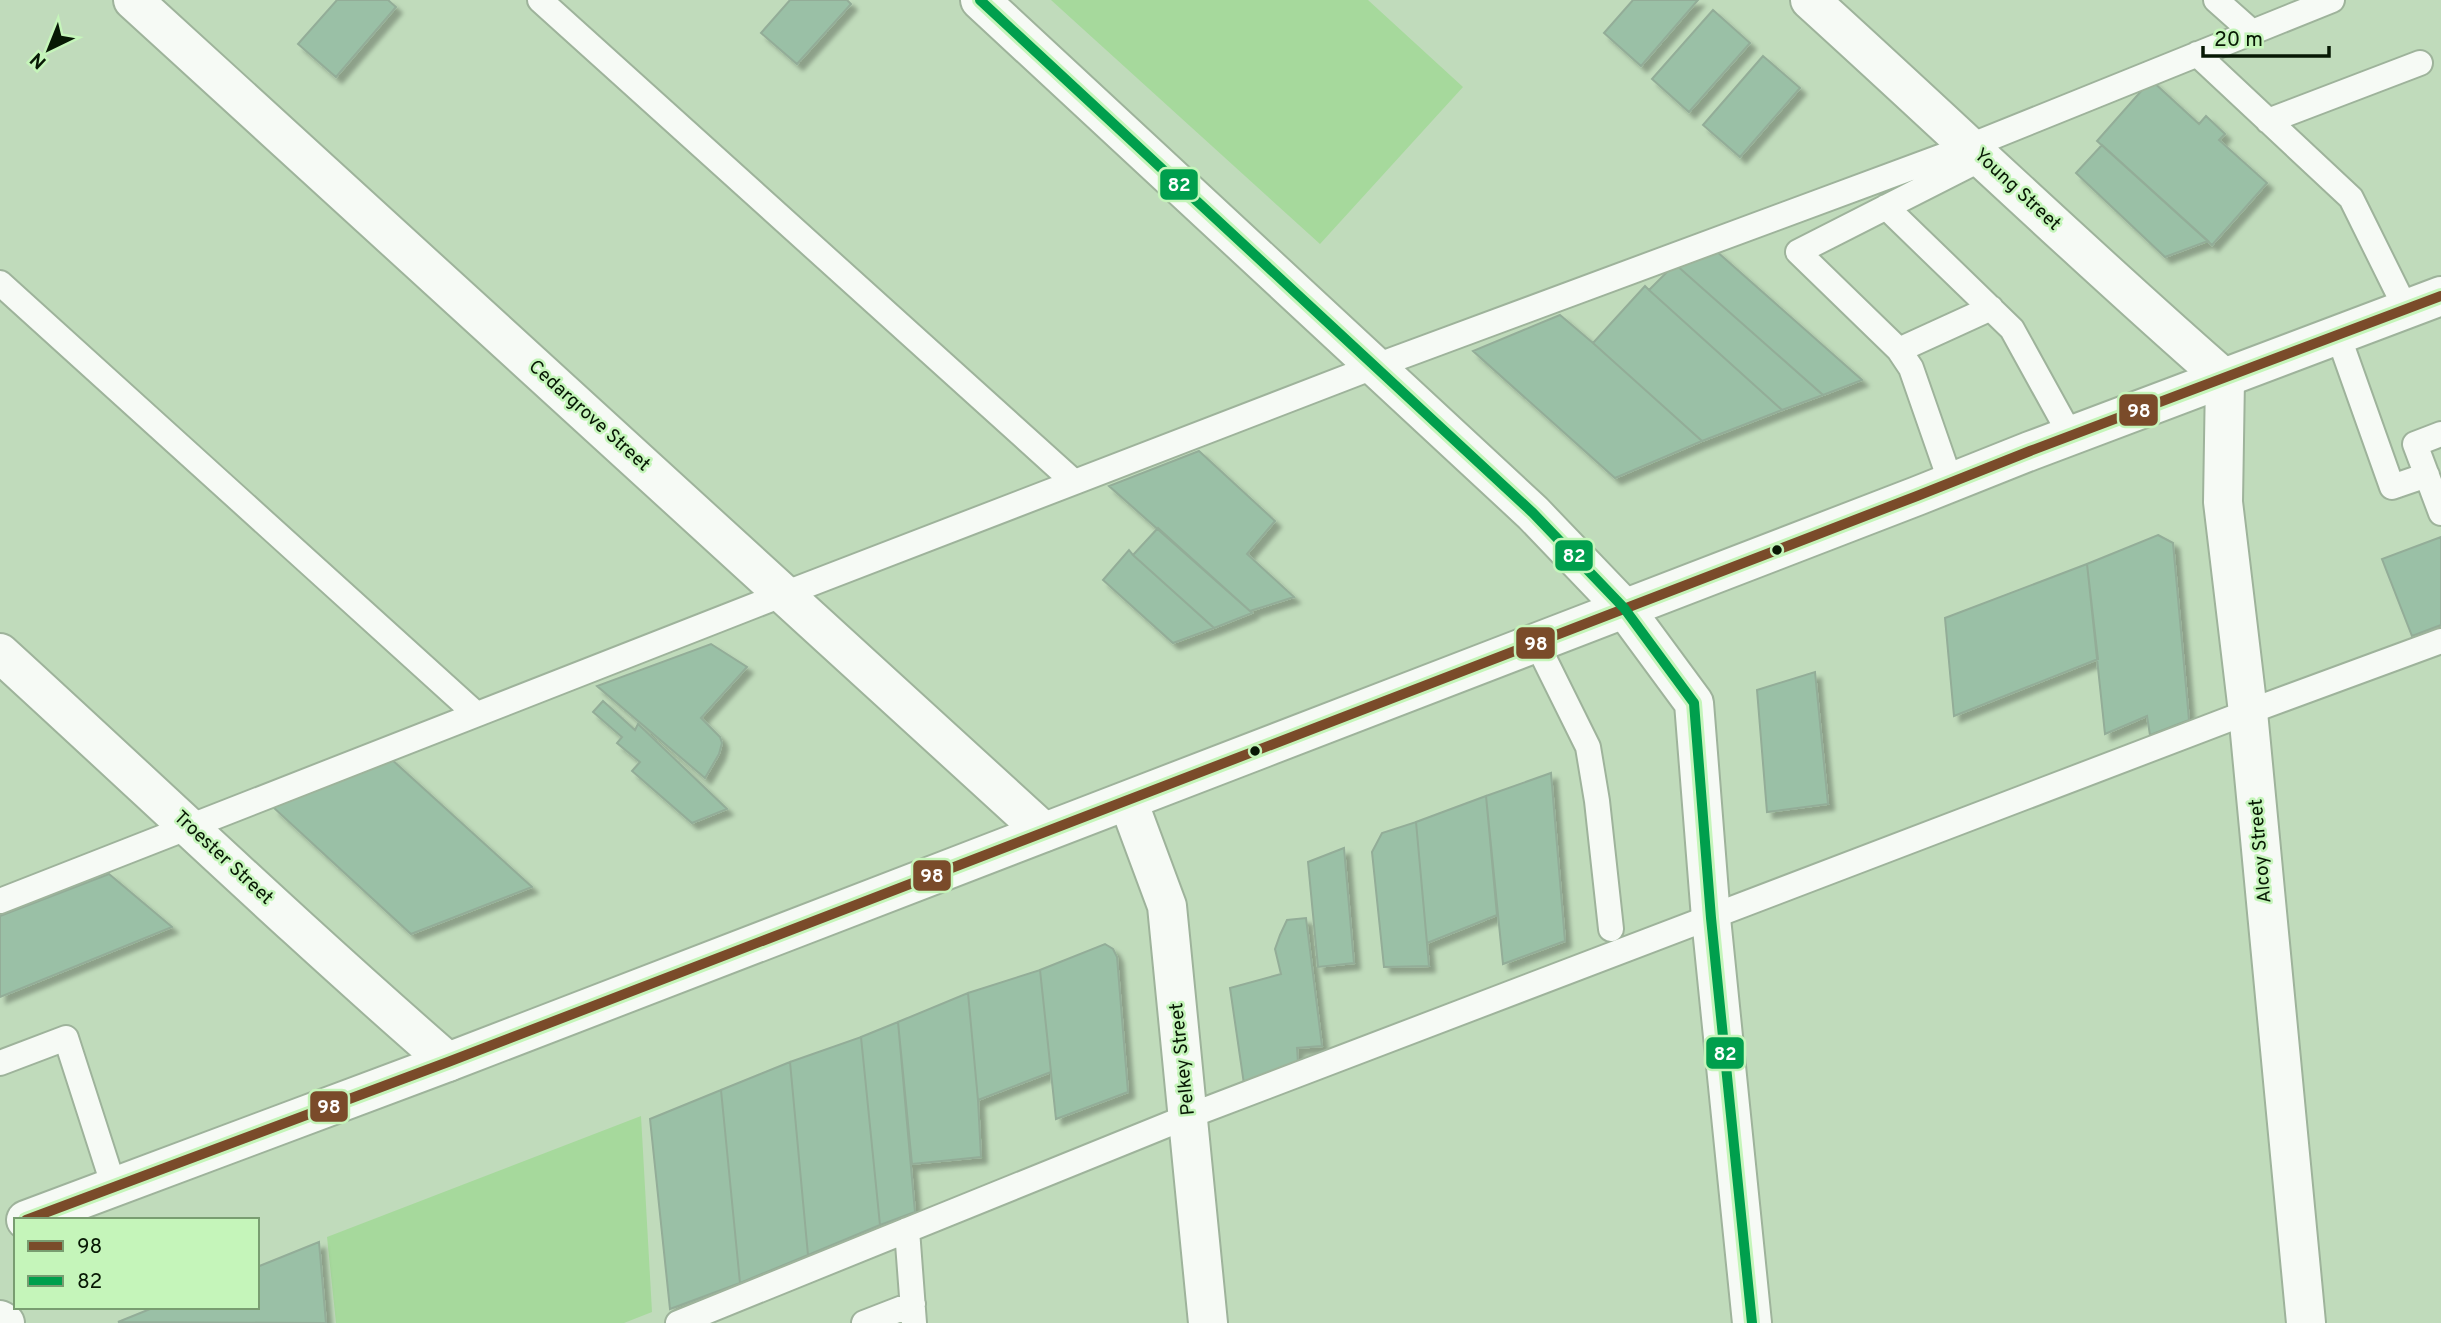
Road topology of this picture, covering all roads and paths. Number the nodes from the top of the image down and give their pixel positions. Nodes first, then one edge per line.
1 (133, 0) edge
2 (540, 0) edge
3 (980, 0) edge
4 (1810, 0) edge
5 (2216, 0) edge
6 (2332, 0) edge
7 (2252, 32) junction
8 (2197, 54) junction
9 (2420, 63) dead end
10 (2268, 121) junction
11 (1976, 152) junction
12 (1886, 207) junction
13 (0, 283) edge
14 (2441, 296) edge
15 (1991, 308) junction
16 (2406, 309) junction
17 (2338, 335) junction
18 (1899, 349) junction
19 (1376, 366) junction
20 (2225, 379) junction
21 (2441, 434) edge
22 (2071, 436) junction
23 (2427, 475) junction
24 (1074, 482) junction
25 (1951, 483) junction
26 (2441, 513) edge
27 (783, 594) junction
28 (1624, 608) junction
29 (2441, 641) edge
30 (1536, 642) junction
31 (0, 653) edge
32 (2248, 712) junction
33 (476, 714) junction
34 (1128, 801) junction
35 (189, 826) junction
36 (1044, 832) junction
37 (0, 901) edge
38 (1711, 918) junction
39 (1611, 929) dead end
40 (448, 1062) junction
41 (0, 1063) edge
42 (1189, 1116) junction
43 (114, 1187) junction
44 (31, 1218) edge
45 (907, 1230) junction
46 (914, 1314) edge
47 (0, 1320) edge
48 (5, 1323) edge
49 (678, 1323) edge
50 (864, 1323) edge
51 (1208, 1323) edge
52 (1752, 1323) edge
53 (2306, 1323) edge

1 - 27 street, Cedargrove Street
2 - 24 lane
3 - 19 street
4 - 11 street, Young Street
5 - 7 lane
6 - 7 lane
7 - 8 lane
8 - 10 lane
8 - 11 lane
9 - 10 lane
10 - 16 lane
11 - 12 lane
11 - 19 lane
11 - 20 street, Young Street
12 - 15 lane
12 - 18 lane
13 - 33 lane
14 - 16 street
15 - 18 lane
15 - 22 lane
16 - 17 street
17 - 20 street
17 - 23 lane
18 - 25 lane
19 - 24 lane
19 - 28 street
20 - 22 street
20 - 32 street, Alcoy Street
21 - 23 lane
22 - 25 street
23 - 26 lane
24 - 27 lane
25 - 28 street
27 - 33 lane
27 - 36 street, Cedargrove Street
28 - 30 street
28 - 38 street
29 - 32 lane
30 - 34 street
30 - 39 lane
31 - 35 street, Troester Street
32 - 38 lane
32 - 53 street, Alcoy Street
33 - 35 lane
34 - 36 street
34 - 42 street, Pelkey Street
35 - 37 lane
35 - 40 street, Troester Street
36 - 40 street
38 - 42 lane
38 - 52 street
40 - 43 street
41 - 43 lane
42 - 45 lane
42 - 51 street, Pelkey Street
43 - 44 street
45 - 46 lane
45 - 49 lane
46 - 50 lane
47 - 48 street

